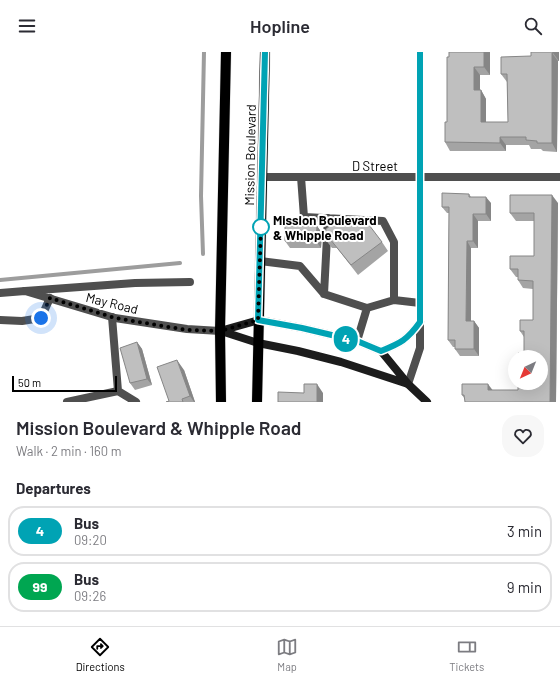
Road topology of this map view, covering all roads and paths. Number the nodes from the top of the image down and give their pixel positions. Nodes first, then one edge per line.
1 (226, 52) edge
2 (265, 52) edge
3 (420, 52) edge
4 (262, 177) junction
5 (301, 177) junction
6 (560, 177) edge
7 (420, 178) junction
8 (328, 218) junction
9 (260, 261) junction
10 (190, 282) dead end
11 (25, 291) junction
12 (0, 293) edge
13 (324, 294) junction
14 (50, 298) junction
15 (394, 300) junction
16 (420, 303) junction
17 (367, 308) junction
18 (112, 317) junction
19 (0, 320) edge
20 (258, 320) junction
21 (420, 322) junction
22 (220, 331) junction
23 (357, 341) junction
24 (258, 343) junction
25 (381, 351) junction
26 (408, 384) junction
27 (118, 391) junction
28 (67, 402) edge
29 (136, 402) edge
30 (221, 402) edge
31 (257, 402) edge
32 (427, 402) edge

1 - 22 main road, Mission Boulevard
2 - 4 main road, Mission Boulevard
3 - 7 street
4 - 5 street, D Street
4 - 9 main road, Mission Boulevard
5 - 7 street, D Street
5 - 8 street
6 - 7 street, D Street
7 - 16 street
8 - 13 street
8 - 15 street
9 - 13 street
9 - 20 main road, Mission Boulevard
10 - 11 street
11 - 12 street, May Road
11 - 14 street, May Road
13 - 17 street
14 - 18 street, May Road
14 - 19 street
15 - 16 street
15 - 17 street
16 - 21 street
17 - 23 street
18 - 22 street, May Road
18 - 27 street
20 - 22 main road
20 - 23 main road
20 - 24 main road, Mission Boulevard
21 - 25 main road
21 - 26 street
22 - 24 main road
22 - 30 main road, Mission Boulevard
23 - 25 main road
24 - 26 main road
24 - 31 main road, Mission Boulevard
25 - 26 main road
26 - 32 main road
27 - 28 street
27 - 29 street

